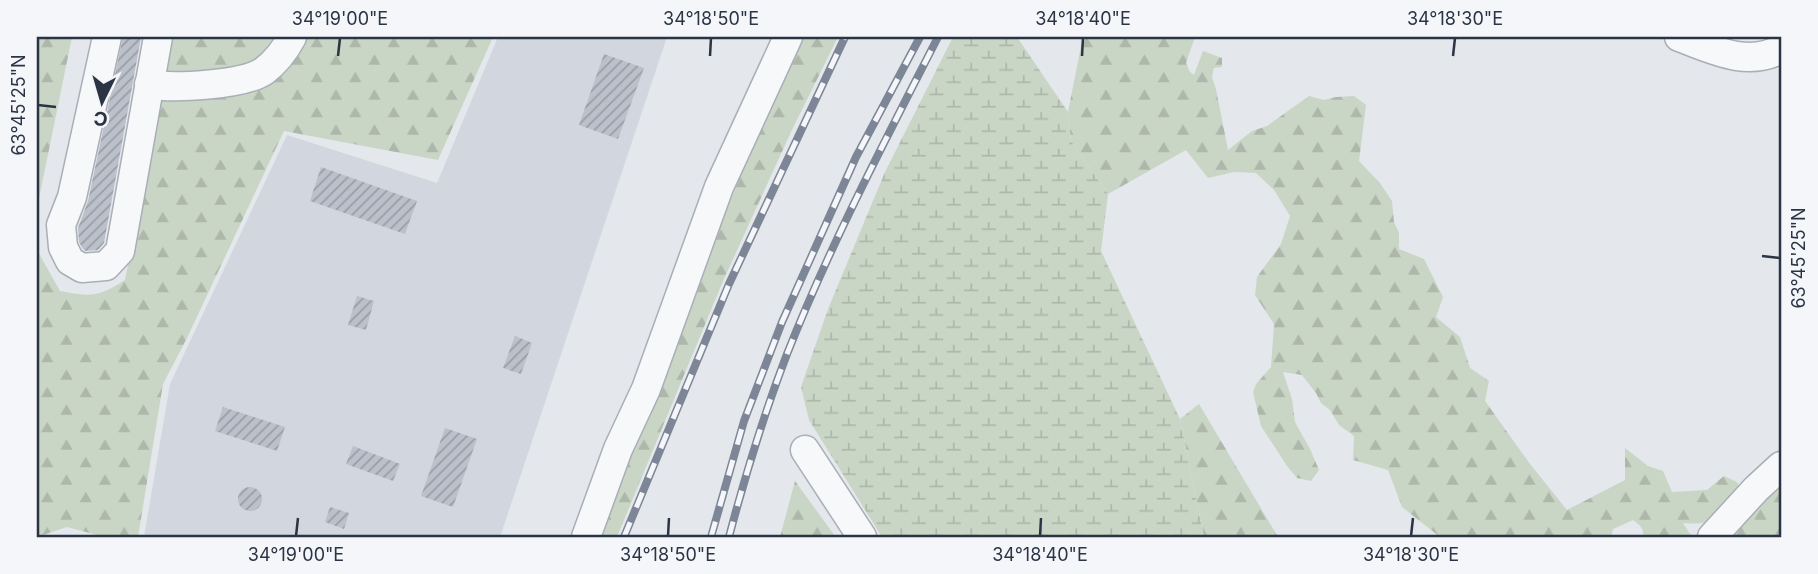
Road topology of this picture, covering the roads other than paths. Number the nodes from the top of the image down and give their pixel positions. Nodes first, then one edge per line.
1 (107, 37) edge
2 (158, 37) edge
3 (292, 37) edge
4 (789, 37) edge
5 (1679, 37) edge
6 (1781, 49) edge
7 (1730, 56) junction
8 (1781, 67) edge
9 (149, 84) junction
10 (805, 450) dead end
11 (1781, 466) edge
12 (586, 537) edge
13 (862, 537) edge
14 (1712, 537) edge

1 - 9 street
2 - 9 street
3 - 9 street
4 - 12 street
5 - 7 street
6 - 7 street
7 - 8 street
10 - 13 street
11 - 14 street

